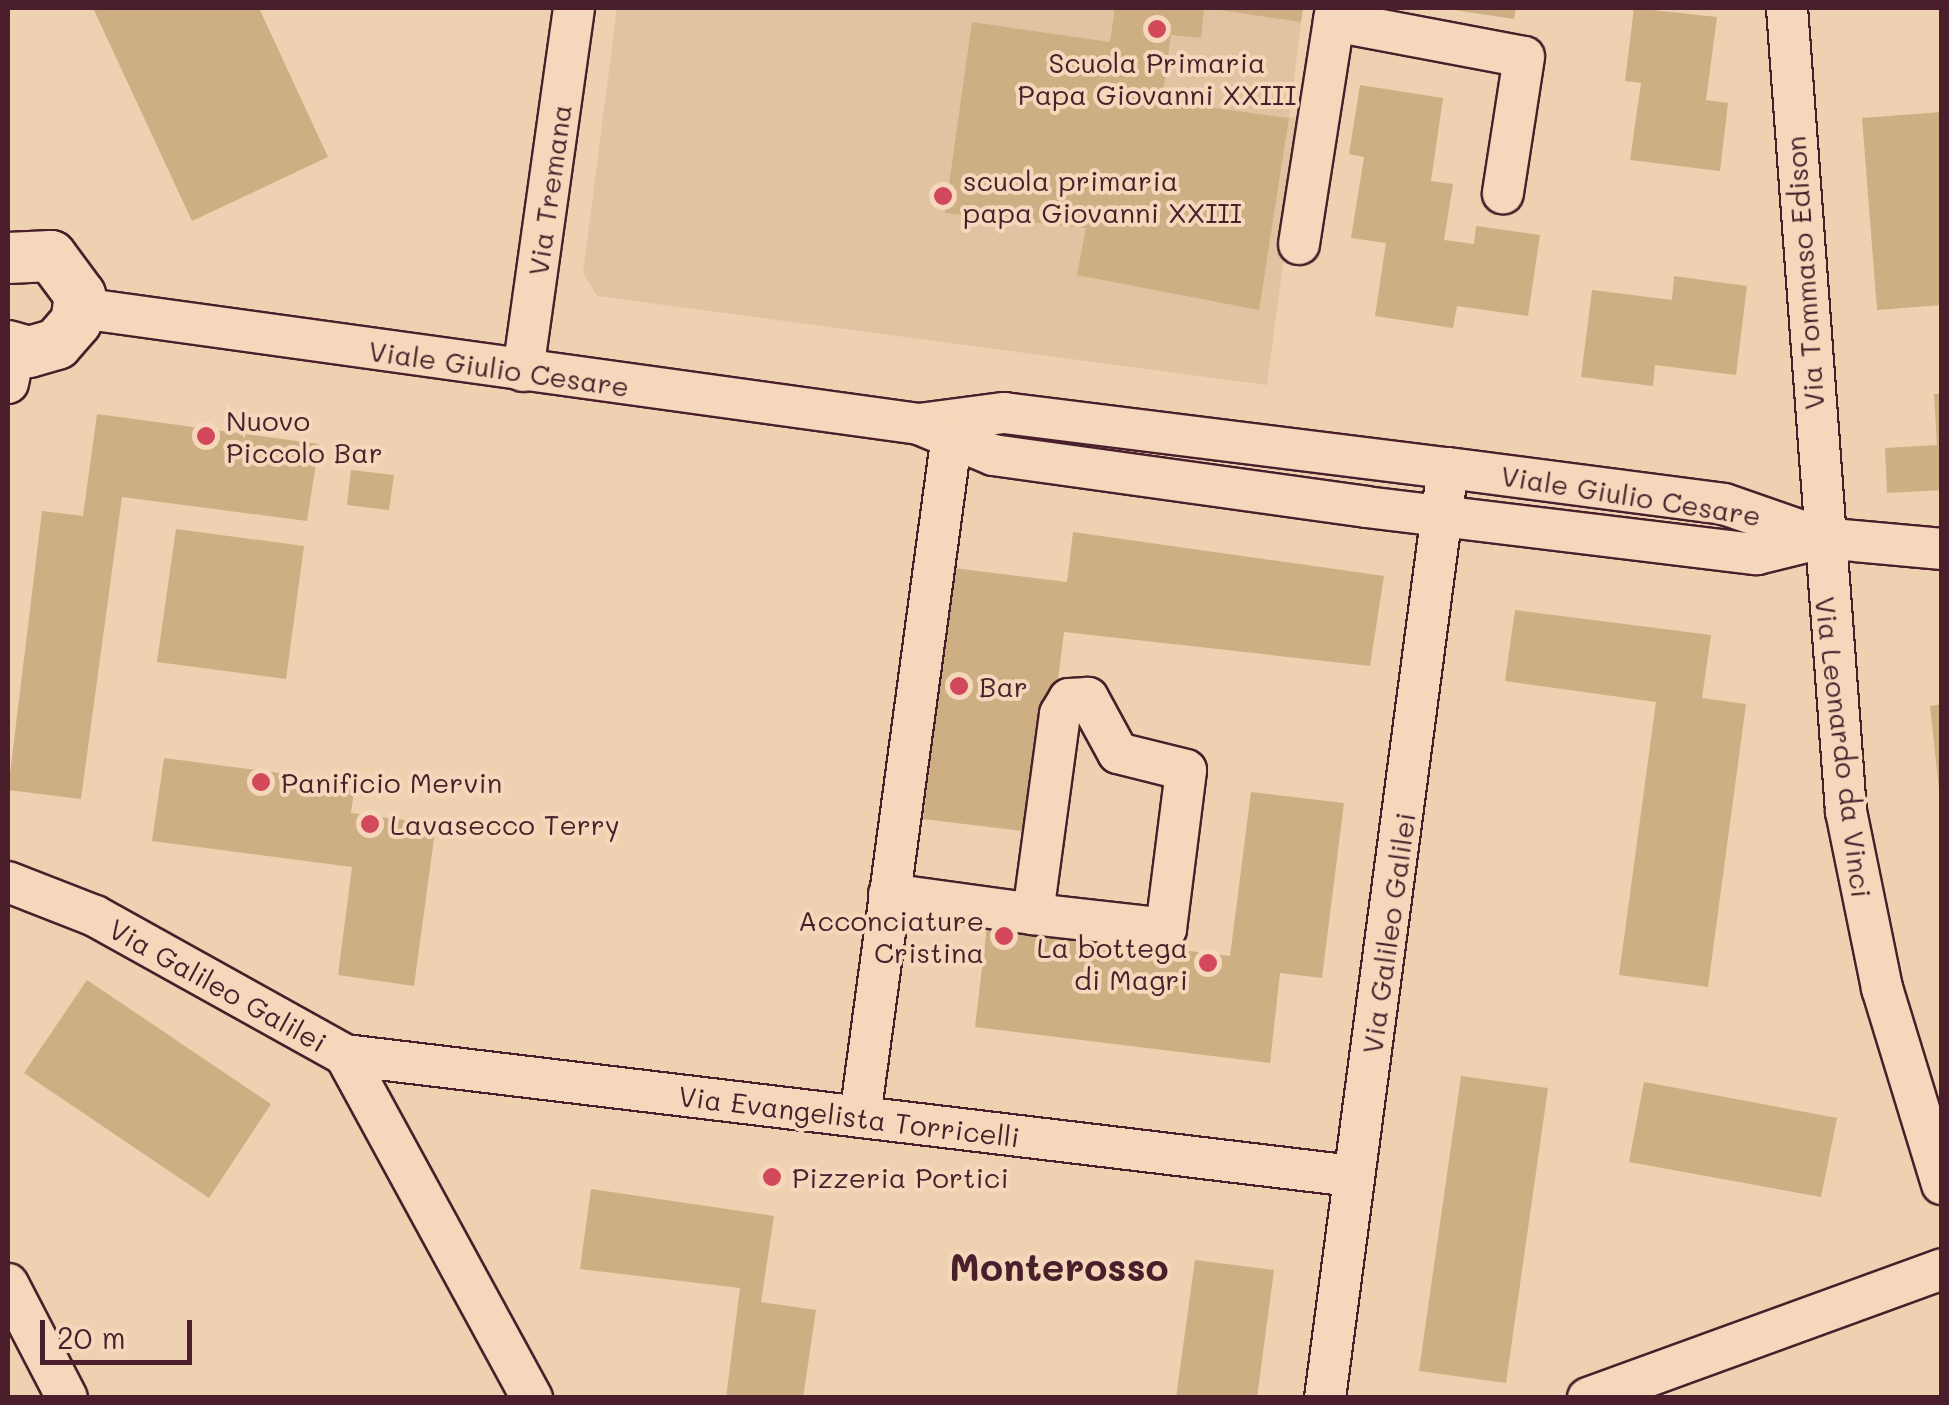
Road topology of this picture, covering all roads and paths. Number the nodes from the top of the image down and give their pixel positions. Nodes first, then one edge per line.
1 (574, 8) edge
2 (1787, 8) edge
3 (1335, 14) edge
4 (1503, 193) dead end
5 (1298, 244) dead end
6 (13, 249) edge
7 (80, 308) junction
8 (10, 359) edge
9 (523, 372) junction
10 (935, 433) junction
11 (1448, 468) junction
12 (1442, 515) junction
13 (1822, 538) junction
14 (1942, 550) edge
15 (8, 882) edge
16 (889, 894) junction
17 (1033, 914) junction
18 (345, 1055) junction
19 (860, 1117) junction
20 (1353, 1176) junction
21 (1942, 1184) edge
22 (1942, 1269) edge
23 (8, 1284) edge
24 (67, 1398) edge
25 (532, 1398) edge
26 (1325, 1398) edge
27 (1588, 1398) edge

1 - 9 street, Via Tremana
2 - 13 street, Via Tommaso Edison
3 - 4 street
3 - 5 street
6 - 7 street
7 - 8 street
7 - 9 street, Viale Giulio Cesare
9 - 10 street, Viale Giulio Cesare
10 - 11 street, Viale Giulio Cesare
10 - 12 street, Viale Giulio Cesare
10 - 16 street
11 - 12 street, Via Galileo Galilei
11 - 13 street, Viale Giulio Cesare
12 - 13 street, Viale Giulio Cesare
12 - 20 street, Via Galileo Galilei
13 - 14 street
13 - 21 street, Via Leonardo da Vinci
15 - 18 street, Via Galileo Galilei
16 - 17 street
16 - 19 street
17 - 17 street
18 - 19 street, Via Evangelista Torricelli
18 - 25 street, Via Galileo Galilei
19 - 20 street, Via Evangelista Torricelli
20 - 26 street, Via Galileo Galilei
22 - 27 street
23 - 24 street

